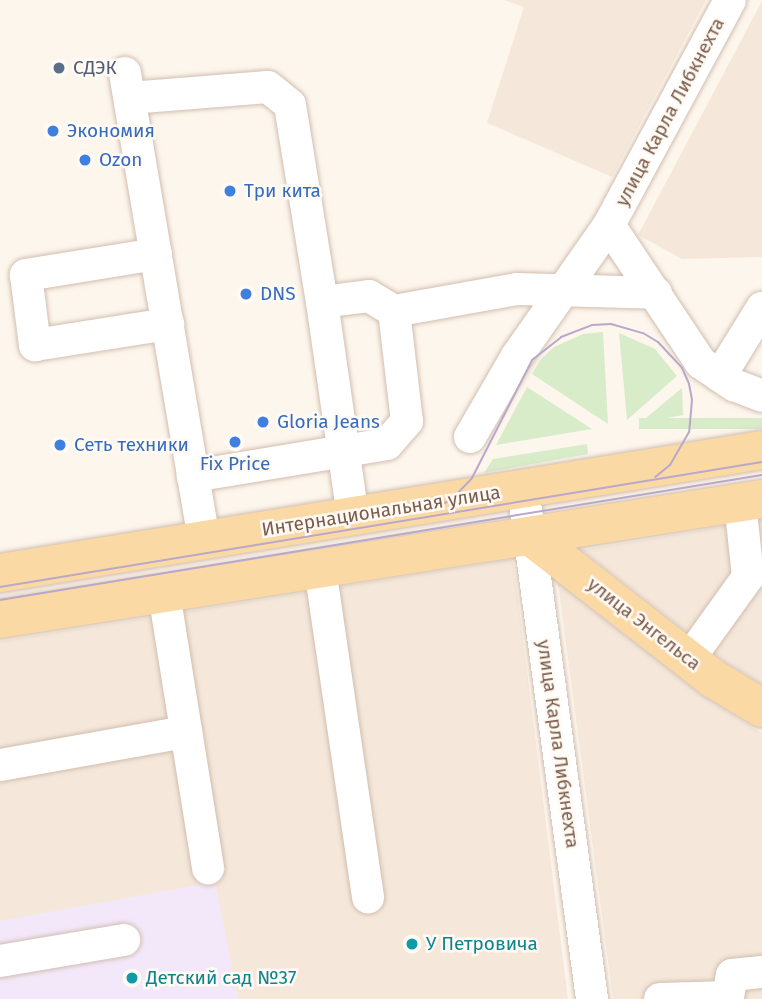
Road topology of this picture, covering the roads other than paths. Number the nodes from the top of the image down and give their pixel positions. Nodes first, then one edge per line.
1 (730, 0) edge
2 (609, 225) junction
3 (156, 254) junction
4 (563, 292) junction
5 (656, 293) junction
6 (322, 302) junction
7 (762, 307) edge
8 (394, 311) junction
9 (167, 324) junction
10 (720, 376) junction
11 (762, 396) edge
12 (470, 437) dead end
13 (762, 450) edge
14 (342, 452) junction
15 (193, 476) junction
16 (523, 488) junction
17 (751, 501) edge
18 (353, 516) junction
19 (530, 536) junction
20 (204, 540) junction
21 (320, 568) junction
22 (0, 573) edge
23 (164, 593) junction
24 (0, 619) edge
25 (689, 659) junction
26 (762, 708) edge
27 (186, 732) junction
28 (0, 765) edge
29 (208, 869) dead end
30 (368, 898) dead end
31 (124, 940) dead end
32 (0, 961) edge
33 (762, 972) edge
34 (729, 998) edge
35 (592, 999) edge
36 (660, 999) edge

1 - 2 street, улица Карла Либкнехта
2 - 4 street, улица Карла Либкнехта
2 - 5 street, улица Карла Либкнехта
3 - 6 street
3 - 9 street
3 - 9 street
4 - 5 street
4 - 8 street
4 - 12 street, улица Карла Либкнехта
5 - 10 street, улица Карла Либкнехта
6 - 8 street
6 - 14 street
7 - 10 street
8 - 14 street
9 - 15 street
10 - 11 street, улица Карла Либкнехта
13 - 16 main road, Интернациональная улица
14 - 15 street
14 - 18 street
15 - 20 street
16 - 18 main road, Интернациональная улица
16 - 19 street, улица Карла Либкнехта
17 - 19 main road
17 - 25 street
18 - 20 main road, Интернациональная улица
19 - 21 main road
19 - 25 main road, улица Энгельса
19 - 35 street, улица Карла Либкнехта
20 - 22 main road, Интернациональная улица
21 - 23 main road
21 - 30 street
23 - 24 main road
23 - 27 street
25 - 26 main road, улица Энгельса
27 - 28 street
27 - 29 street
31 - 32 street
33 - 34 street
34 - 36 street

